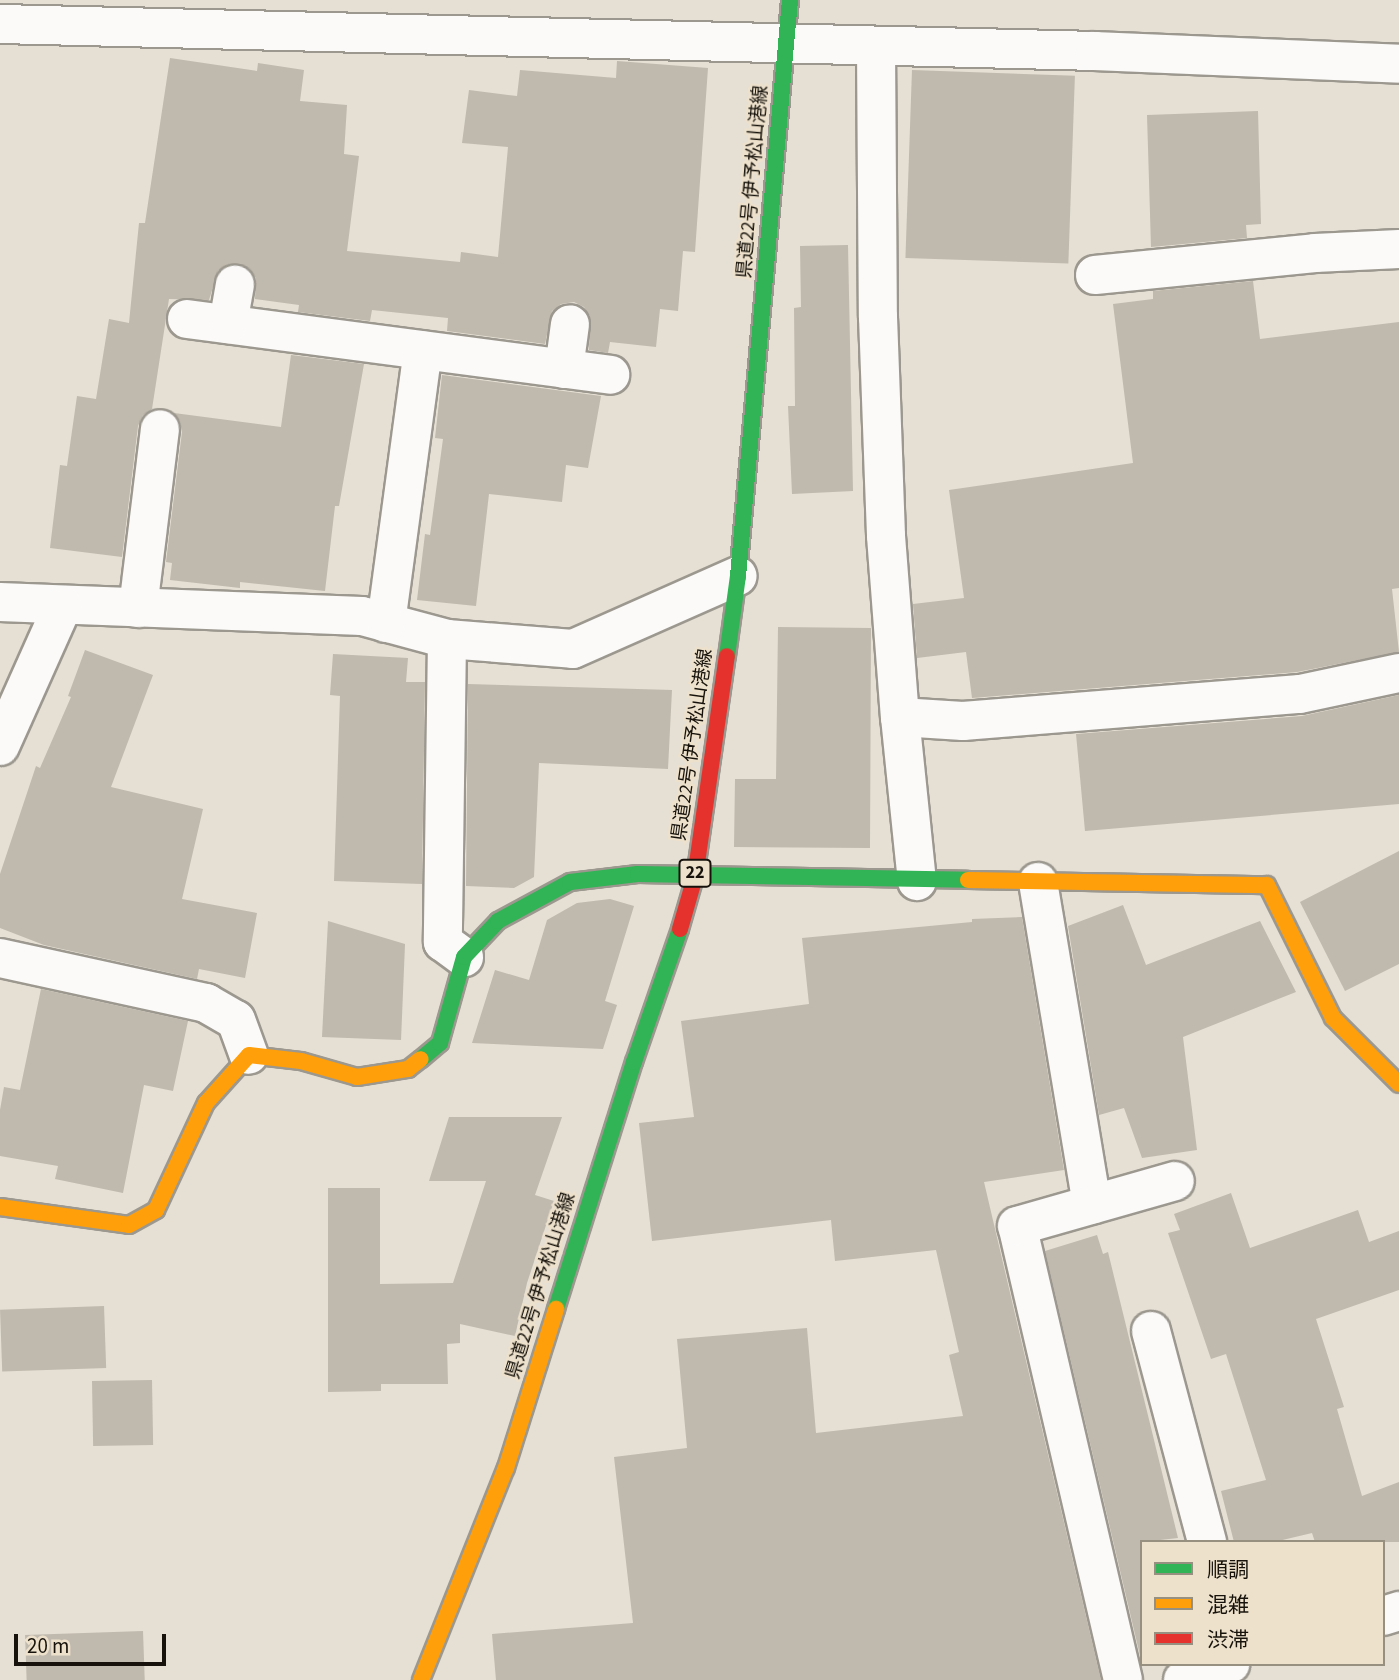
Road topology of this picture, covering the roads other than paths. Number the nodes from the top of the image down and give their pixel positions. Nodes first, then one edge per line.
1 (790, 0) edge
2 (109, 12) edge
3 (0, 24) edge
4 (787, 35) junction
5 (876, 47) junction
6 (1399, 64) edge
7 (1399, 249) edge
8 (1094, 275) dead end
9 (235, 285) dead end
10 (187, 318) dead end
11 (228, 324) junction
12 (570, 324) dead end
13 (423, 350) junction
14 (564, 369) junction
15 (610, 375) dead end
16 (160, 429) dead end
17 (738, 576) junction
18 (0, 602) edge
19 (63, 605) junction
20 (138, 608) junction
21 (386, 623) junction
22 (447, 639) junction
23 (1399, 673) edge
24 (900, 717) junction
25 (0, 746) edge
26 (695, 877) junction
27 (917, 881) junction
28 (1038, 882) junction
29 (464, 957) junction
30 (0, 958) edge
31 (249, 1055) junction
32 (1399, 1084) edge
33 (1175, 1181) dead end
34 (1092, 1205) junction
35 (0, 1206) edge
36 (1150, 1331) dead end
37 (1206, 1540) edge
38 (1224, 1666) edge
39 (421, 1680) edge
40 (1123, 1680) edge
41 (1183, 1680) edge

1 - 4 street, 22
2 - 3 street
2 - 4 street
4 - 5 street
4 - 17 street, 県道22号 伊予松山港線 / 22
5 - 6 street
5 - 24 street
7 - 8 street
9 - 11 street
10 - 11 street
11 - 13 street
12 - 14 street
13 - 14 street
13 - 21 street
14 - 15 street
16 - 20 street
17 - 22 street
17 - 26 street, 県道22号 伊予松山港線 / 22
18 - 19 street
19 - 20 street
19 - 25 street
20 - 21 street
21 - 22 street
22 - 29 street
23 - 24 street
24 - 27 street
26 - 27 street
26 - 29 street
26 - 39 street, 県道22号 伊予松山港線 / 22
27 - 28 street
28 - 32 street
28 - 34 street
29 - 31 street
30 - 31 street
31 - 35 street
33 - 34 street
34 - 40 street
36 - 37 street
38 - 41 street

